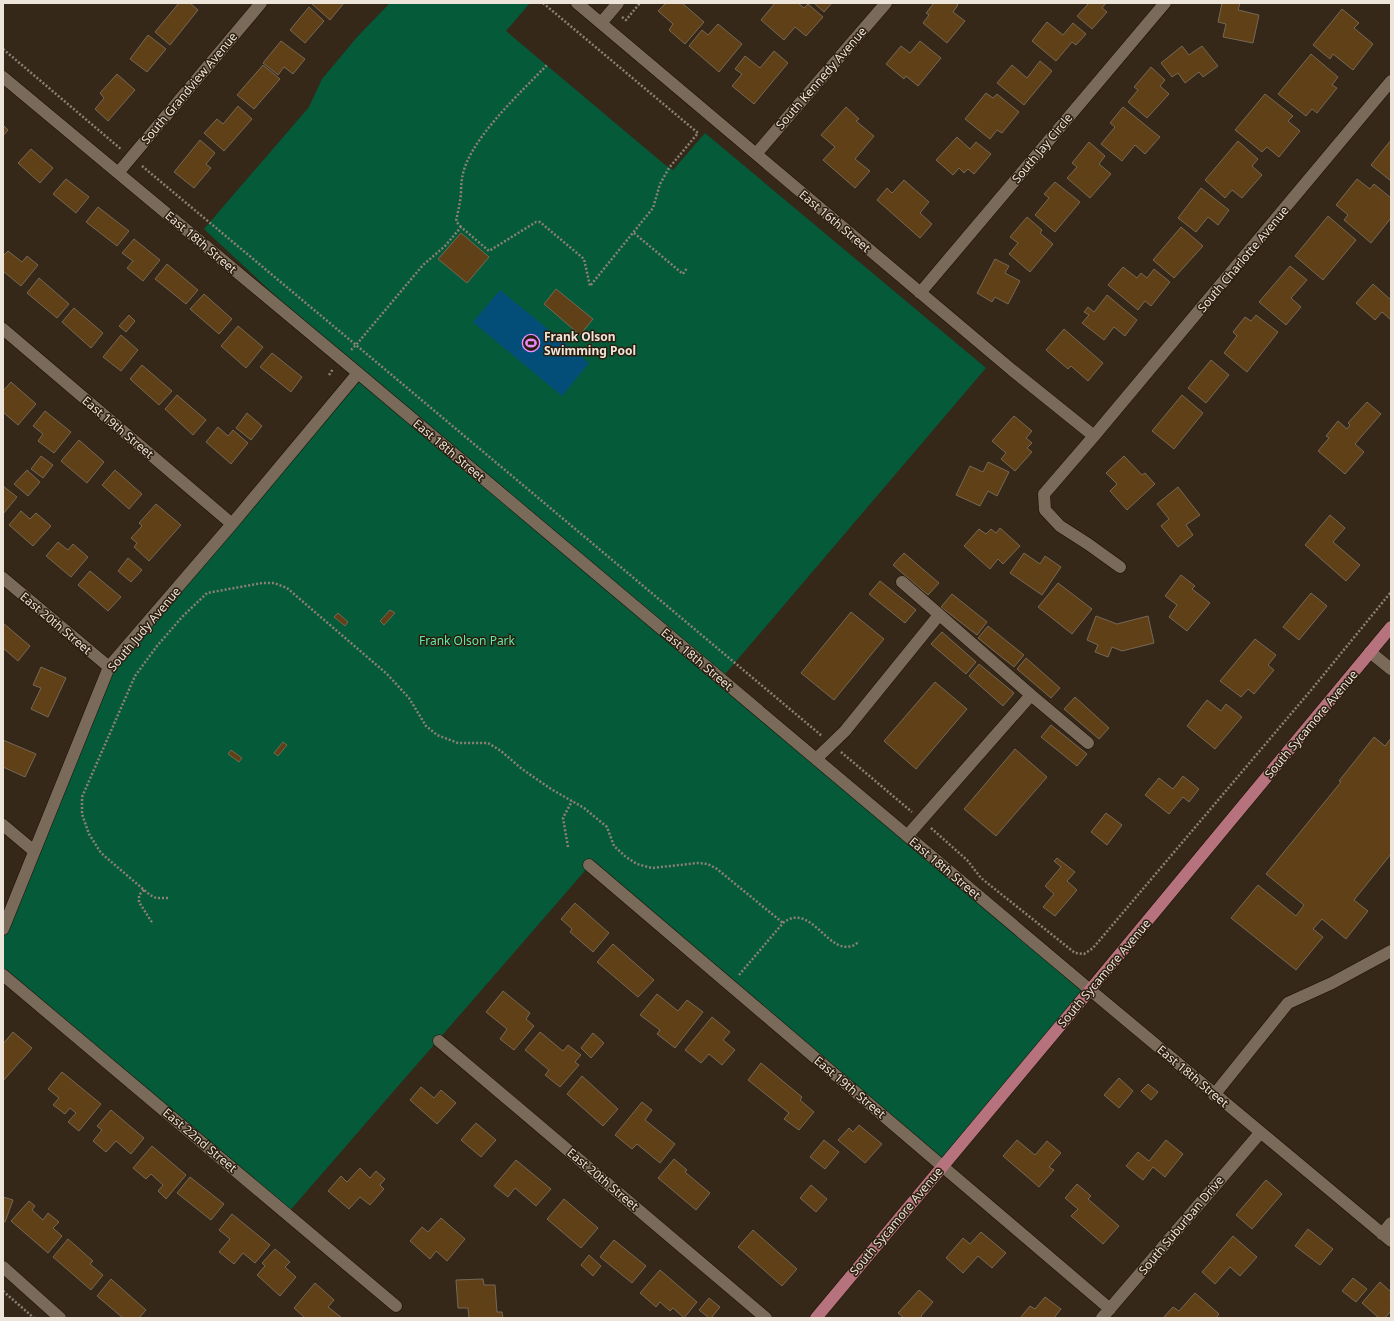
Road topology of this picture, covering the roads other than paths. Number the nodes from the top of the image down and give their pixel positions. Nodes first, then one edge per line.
1 (261, 3) edge
2 (577, 3) edge
3 (618, 3) edge
4 (886, 3) edge
5 (1165, 3) edge
6 (601, 23) junction
7 (3, 76) edge
8 (1391, 81) edge
9 (756, 154) junction
10 (118, 173) junction
11 (920, 293) junction
12 (3, 329) edge
13 (358, 373) junction
14 (1094, 436) junction
15 (232, 524) junction
16 (1120, 567) dead end
17 (3, 578) edge
18 (902, 582) dead end
19 (939, 615) junction
20 (1391, 627) edge
21 (1370, 652) junction
22 (109, 668) junction
23 (1391, 669) edge
24 (1031, 695) junction
25 (1088, 743) dead end
26 (816, 759) junction
27 (3, 825) edge
28 (907, 836) junction
29 (34, 851) junction
30 (590, 865) dead end
31 (3, 929) edge
32 (1391, 951) edge
33 (3, 975) edge
34 (1090, 990) junction
35 (439, 1041) dead end
36 (1214, 1095) junction
37 (1260, 1133) junction
38 (943, 1166) junction
39 (1391, 1223) edge
40 (1386, 1238) edge
41 (3, 1267) edge
42 (396, 1306) dead end
43 (1106, 1313) edge
44 (60, 1318) edge
45 (766, 1318) edge
46 (816, 1318) edge

1 - 10 street, South Grandview Avenue
2 - 6 street, East 16th Street
3 - 6 street
4 - 9 street, South Kennedy Avenue
5 - 11 street, South Jay Circle
6 - 9 street, East 16th Street
7 - 10 street, East 18th Street
8 - 14 street, South Charlotte Avenue
9 - 11 street, East 16th Street
10 - 13 street, East 18th Street
11 - 14 street, East 16th Street
12 - 15 street, East 19th Street
13 - 15 street, South Judy Avenue
13 - 26 street, East 18th Street
14 - 16 street, South Charlotte Avenue
15 - 22 street, South Judy Avenue
17 - 22 street, East 20th Street
18 - 19 street
19 - 24 street
19 - 26 street
20 - 21 main road, South Sycamore Avenue
21 - 23 street
21 - 34 main road, South Sycamore Avenue
22 - 29 street, South Judy Avenue
24 - 25 street
24 - 28 street
26 - 28 street, East 18th Street
27 - 29 street
28 - 34 street, East 18th Street
29 - 31 street, South Judy Avenue
30 - 38 street, East 19th Street
32 - 36 street
33 - 42 street, East 22nd Street
34 - 36 street, East 18th Street
34 - 38 main road, South Sycamore Avenue
35 - 45 street, East 20th Street
36 - 37 street, East 18th Street
37 - 40 street, East 18th Street
37 - 43 street, South Suburban Drive
38 - 43 street, East 19th Street
38 - 46 main road, South Sycamore Avenue
39 - 40 street
41 - 44 street

